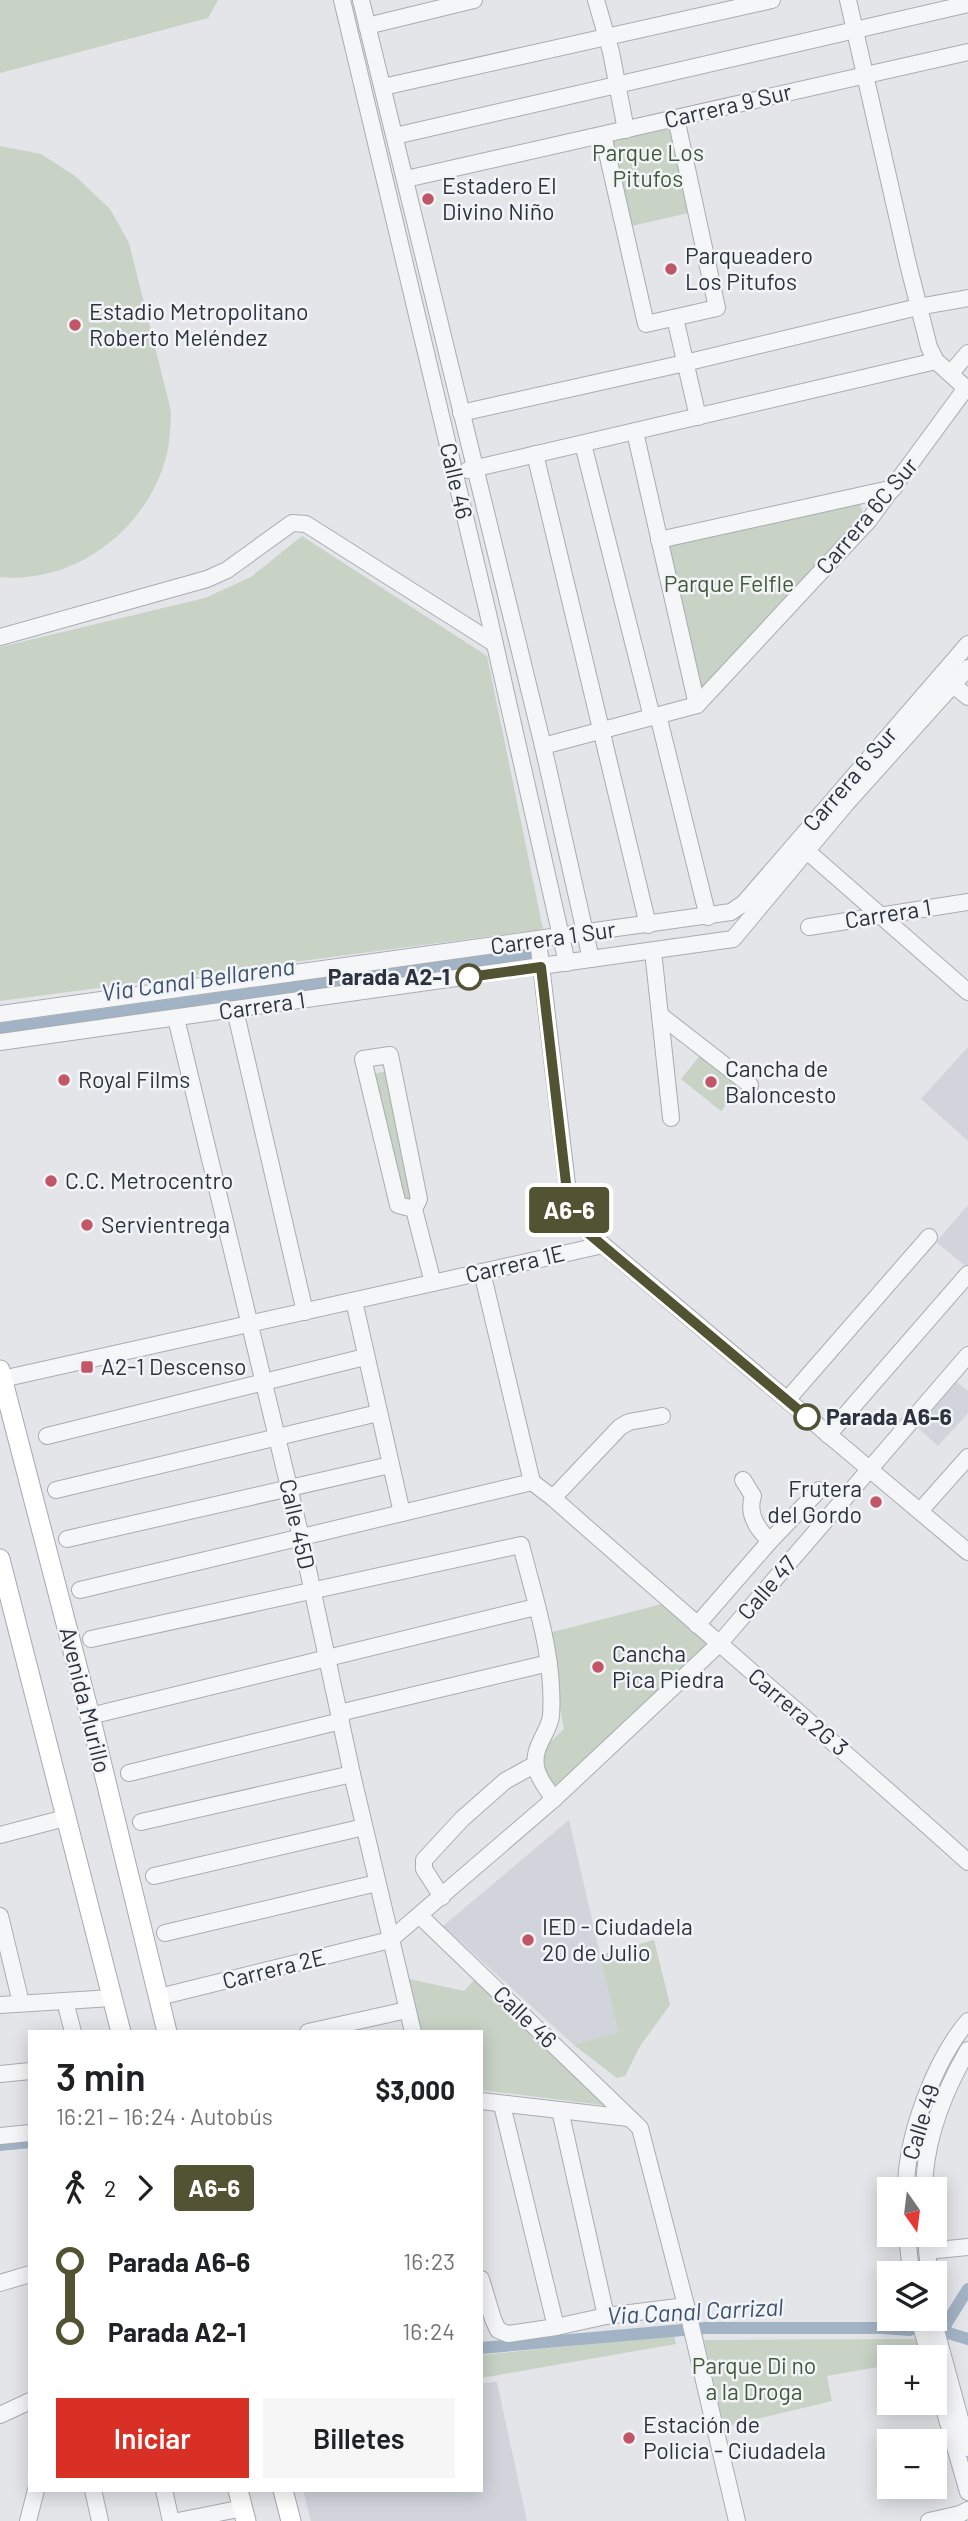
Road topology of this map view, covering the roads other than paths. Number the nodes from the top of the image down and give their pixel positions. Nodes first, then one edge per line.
1 (342, 0) edge
2 (361, 0) edge
3 (474, 0) edge
4 (596, 0) edge
5 (772, 0) edge
6 (848, 0) edge
7 (446, 4) edge
8 (968, 4) edge
9 (368, 26) junction
10 (856, 31) junction
11 (606, 37) junction
12 (968, 52) edge
13 (864, 74) junction
14 (617, 83) junction
15 (383, 87) junction
16 (676, 118) junction
17 (626, 130) junction
18 (603, 135) junction
19 (395, 136) junction
20 (406, 179) junction
21 (968, 298) edge
22 (918, 306) junction
23 (675, 318) junction
24 (968, 353) edge
25 (936, 362) junction
26 (685, 363) junction
27 (951, 373) junction
28 (967, 389) edge
29 (461, 413) junction
30 (698, 417) junction
31 (635, 432) junction
32 (583, 444) junction
33 (535, 454) junction
34 (475, 468) junction
35 (454, 474) junction
36 (894, 488) junction
37 (659, 540) junction
38 (487, 609) junction
39 (455, 619) junction
40 (0, 637) edge
41 (495, 644) junction
42 (968, 644) edge
43 (968, 668) edge
44 (947, 680) junction
45 (968, 697) edge
46 (697, 705) junction
47 (655, 716) junction
48 (600, 732) junction
49 (543, 746) junction
50 (801, 846) junction
51 (968, 902) edge
52 (731, 912) joint
53 (878, 915) junction
54 (708, 917) junction
55 (648, 925) junction
56 (809, 927) dead end
57 (586, 933) junction
58 (562, 937) junction
59 (733, 939) joint
60 (538, 940) junction
61 (653, 950) junction
62 (591, 959) junction
63 (567, 963) junction
64 (541, 967) junction
65 (968, 992) edge
66 (234, 1010) junction
67 (0, 1014) edge
68 (660, 1015) junction
69 (176, 1018) junction
70 (0, 1042) edge
71 (750, 1085) dead end
72 (671, 1118) dead end
73 (414, 1209) junction
74 (929, 1237) dead end
75 (603, 1245) junction
76 (482, 1272) junction
77 (968, 1274) edge
78 (433, 1283) junction
79 (354, 1301) junction
80 (306, 1311) junction
81 (249, 1324) junction
82 (968, 1355) edge
83 (365, 1357) junction
84 (1, 1374) edge
85 (263, 1382) junction
86 (787, 1400) junction
87 (378, 1413) junction
88 (662, 1416) dead end
89 (828, 1435) junction
90 (47, 1436) dead end
91 (277, 1437) junction
92 (968, 1457) edge
93 (390, 1465) junction
94 (869, 1469) junction
95 (743, 1480) dead end
96 (532, 1482) junction
97 (289, 1488) junction
98 (56, 1490) dead end
99 (819, 1490) dead end
100 (553, 1498) junction
101 (920, 1511) junction
102 (402, 1513) junction
103 (301, 1537) junction
104 (67, 1539) dead end
105 (770, 1541) junction
106 (966, 1545) edge
107 (0, 1559) edge
108 (80, 1590) dead end
109 (313, 1591) junction
110 (536, 1607) junction
111 (697, 1625) junction
112 (91, 1639) dead end
113 (719, 1644) junction
114 (328, 1658) junction
115 (549, 1663) junction
116 (89, 1716) junction
117 (340, 1717) junction
118 (534, 1765) junction
119 (129, 1773) dead end
120 (352, 1774) junction
121 (554, 1799) junction
122 (65, 1818) junction
123 (141, 1822) dead end
124 (365, 1827) junction
125 (0, 1835) edge
126 (968, 1862) edge
127 (154, 1876) dead end
128 (377, 1883) junction
129 (442, 1897) junction
130 (0, 1916) edge
131 (420, 1916) junction
132 (165, 1933) dead end
133 (390, 1940) junction
134 (159, 1997) junction
135 (112, 1998) junction
136 (65, 2001) junction
137 (21, 2003) junction
138 (0, 2005) edge
139 (407, 2010) junction
140 (968, 2021) edge
141 (73, 2030) edge
142 (120, 2030) edge
143 (167, 2030) edge
144 (318, 2030) edge
145 (413, 2030) edge
146 (968, 2050) edge
147 (28, 2071) edge
148 (0, 2074) edge
149 (483, 2101) edge
150 (502, 2105) junction
151 (560, 2110) junction
152 (629, 2118) junction
153 (28, 2133) edge
154 (0, 2136) edge
155 (906, 2177) edge
156 (924, 2177) edge
157 (947, 2245) edge
158 (968, 2247) edge
159 (28, 2274) edge
160 (0, 2283) edge
161 (485, 2308) edge
162 (687, 2311) junction
163 (606, 2316) junction
164 (556, 2327) junction
165 (930, 2331) edge
166 (28, 2403) edge
167 (0, 2415) edge
168 (946, 2415) edge
169 (968, 2448) edge
170 (35, 2492) edge
171 (93, 2492) edge
172 (164, 2492) edge
173 (284, 2492) edge
174 (968, 2492) edge
175 (242, 2506) edge
176 (968, 2510) edge
177 (28, 2521) edge
178 (100, 2521) edge
179 (171, 2521) edge
180 (178, 2521) edge
181 (291, 2521) edge
182 (737, 2521) edge
183 (929, 2521) edge

1 - 35 street, Calle 46
2 - 9 street, Calle 46
3 - 7 street
4 - 11 street
5 - 11 street
6 - 10 street
7 - 9 street
8 - 10 street
9 - 15 street, Calle 46
10 - 13 street
10 - 14 street
11 - 14 street
11 - 15 street
12 - 13 street, Carrera 9 Sur
13 - 16 street, Carrera 9 Sur
13 - 22 street
14 - 17 street
14 - 19 street
15 - 19 street, Calle 46
16 - 17 street, Carrera 9 Sur
16 - 23 street
17 - 18 street, Carrera 9 Sur
18 - 20 street, Carrera 9 Sur
18 - 23 street
19 - 20 street, Calle 46
20 - 29 street, Calle 46
21 - 22 street
22 - 25 street
22 - 26 street
23 - 26 street
24 - 27 street
25 - 27 street
25 - 30 street
26 - 29 street
26 - 30 street
27 - 28 street
28 - 36 street, Carrera 6C Sur
29 - 34 street, Calle 46
30 - 31 street
31 - 32 street
31 - 37 street
32 - 33 street
32 - 47 street
33 - 34 street
33 - 48 street
34 - 35 street
34 - 49 street, Calle 46
35 - 38 street, Calle 46
36 - 37 street
36 - 46 street, Carrera 6C Sur
37 - 46 street
38 - 39 street
38 - 41 street, Calle 46
39 - 40 street
39 - 41 street
41 - 58 street, Calle 46
42 - 44 street, Carrera 6 Sur
43 - 44 street, Carrera 6 Sur
44 - 45 street
44 - 50 street, Carrera 6 Sur
46 - 47 street
47 - 48 street
47 - 54 street
48 - 49 street
48 - 55 street
49 - 57 street, Calle 46
50 - 52 street, Carrera 6 Sur
50 - 53 street
50 - 59 street, Carrera 6 Sur
51 - 53 street, Carrera 1
52 - 54 street, Carrera 1 Sur
53 - 56 street, Carrera 1
53 - 65 street
54 - 55 street, Carrera 1 Sur
55 - 57 street, Carrera 1 Sur
57 - 58 street, Carrera 1 Sur
57 - 62 street, Calle 46
58 - 60 street, Carrera 1 Sur
58 - 63 street, Calle 46
59 - 61 street, Carrera 1
60 - 64 street
60 - 67 street, Carrera 1 Sur
61 - 62 street, Carrera 1
61 - 68 street
62 - 63 street, Carrera 1
63 - 64 street, Carrera 1
64 - 66 street, Carrera 1
64 - 75 street
66 - 69 street, Carrera 1
66 - 80 street
68 - 71 street
68 - 72 street
69 - 70 street, Carrera 1
69 - 81 street, Calle 45D
73 - 73 street
73 - 78 street
74 - 86 street
75 - 76 street, Carrera 1E
75 - 86 street
76 - 78 street, Carrera 1E
76 - 96 street
77 - 89 street
78 - 79 street, Carrera 1E
79 - 80 street, Carrera 1E
79 - 83 street
80 - 81 street, Carrera 1E
81 - 84 street, Carrera 1E
81 - 85 street, Calle 45D
82 - 94 street, Calle 47
83 - 85 street
83 - 87 street
84 - 116 main road, Avenida Murillo
85 - 90 street
85 - 91 street, Calle 45D
86 - 89 street
87 - 91 street
87 - 93 street
88 - 100 street
89 - 94 street
91 - 97 street, Calle 45D
91 - 98 street
92 - 101 street
93 - 97 street
93 - 102 street
94 - 101 street
94 - 113 street, Calle 47
95 - 105 street
96 - 100 street, Carrera 2G 3
96 - 102 street
97 - 103 street, Calle 45D
97 - 104 street
99 - 105 street
100 - 111 street, Carrera 2G 3
101 - 106 street
102 - 103 street
103 - 108 street
103 - 109 street, Calle 45D
105 - 111 street
107 - 122 main road, Avenida Murillo
109 - 110 street
109 - 112 street
109 - 114 street, Calle 45D
110 - 114 street
110 - 115 street
111 - 113 street, Carrera 2G 3
113 - 121 street, Calle 47
113 - 126 street, Carrera 2G 3
114 - 116 street
114 - 117 street, Calle 45D
115 - 117 street
115 - 118 street
116 - 134 main road, Avenida Murillo
117 - 119 street
117 - 120 street, Calle 45D
118 - 121 street
118 - 129 street
120 - 123 street
120 - 124 street, Calle 45D
121 - 129 street, Calle 47
122 - 125 street
122 - 135 main road, Avenida Murillo
124 - 127 street
124 - 128 street, Calle 45D
128 - 132 street
128 - 133 street, Calle 45D
129 - 131 street, Calle 47
130 - 137 street
131 - 133 street, Calle 47
131 - 152 street, Calle 46
133 - 134 street, Carrera 2E
133 - 139 street, Calle 45D
134 - 143 main road, Avenida Murillo
135 - 136 street
135 - 142 main road, Avenida Murillo
136 - 137 street
136 - 141 street
137 - 138 street
139 - 144 street
139 - 145 street, Calle 45D
140 - 155 street, Calle 49
146 - 156 street, Calle 49
147 - 148 street
149 - 150 street
150 - 151 street
150 - 164 street
151 - 152 street
151 - 163 street
152 - 162 street, Calle 46
153 - 154 street
157 - 158 street
159 - 160 street
161 - 164 street
162 - 163 street
162 - 182 street, Calle 46
163 - 164 street
165 - 169 street
166 - 167 street
168 - 174 street
170 - 177 street
171 - 178 street
172 - 179 street
173 - 181 main road
175 - 180 street
176 - 183 street

